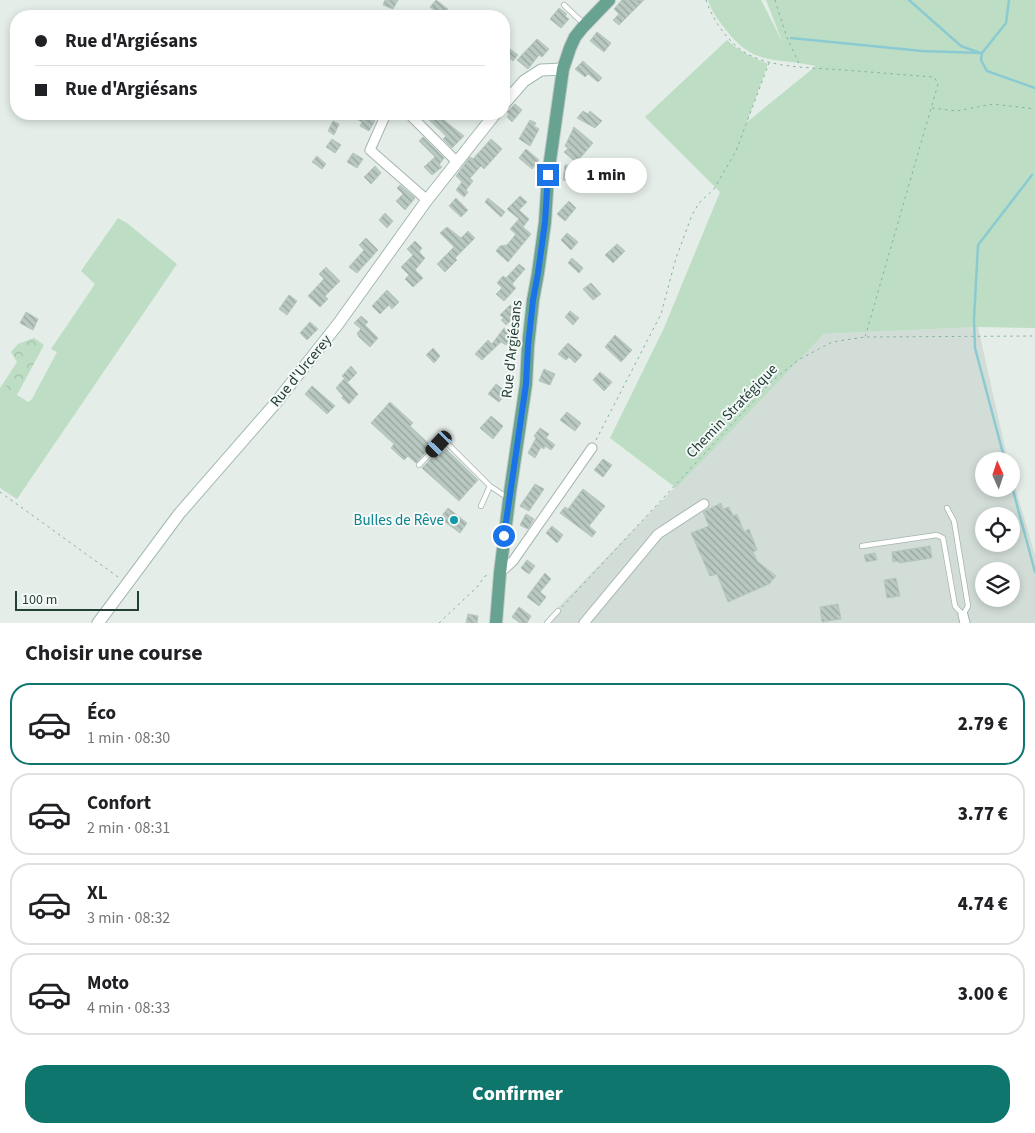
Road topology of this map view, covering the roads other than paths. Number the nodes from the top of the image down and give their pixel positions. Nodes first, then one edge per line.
1 (609, 0) edge
2 (564, 5) dead end
3 (585, 24) junction
4 (563, 69) junction
5 (510, 97) edge
6 (383, 120) edge
7 (415, 120) edge
8 (490, 120) edge
9 (456, 161) junction
10 (427, 200) junction
11 (592, 448) road end
12 (419, 465) dead end
13 (490, 486) junction
14 (509, 498) junction
15 (704, 504) dead end
16 (481, 506) dead end
17 (947, 508) dead end
18 (862, 546) dead end
19 (500, 573) junction
20 (558, 611) road end
21 (964, 619) edge
22 (98, 623) edge
23 (488, 623) edge
24 (496, 623) edge
25 (547, 623) edge
26 (584, 623) edge

1 - 3 main road, Rue d'Argiésans
2 - 3 lane
3 - 4 main road, Rue d'Argiésans
4 - 5 street
4 - 14 main road, Rue d'Argiésans
6 - 10 street
7 - 9 street
8 - 9 street, Rue d'Urcerey
9 - 10 street, Rue d'Urcerey
10 - 22 street, Rue d'Urcerey
11 - 19 street
12 - 13 lane
13 - 14 lane
13 - 16 lane
14 - 19 main road, Rue d'Argiésans
15 - 26 street
17 - 21 lane
18 - 21 lane
19 - 23 main road, Rue d'Argiésans
19 - 24 main road, Rue d'Argiésans
20 - 25 lane

